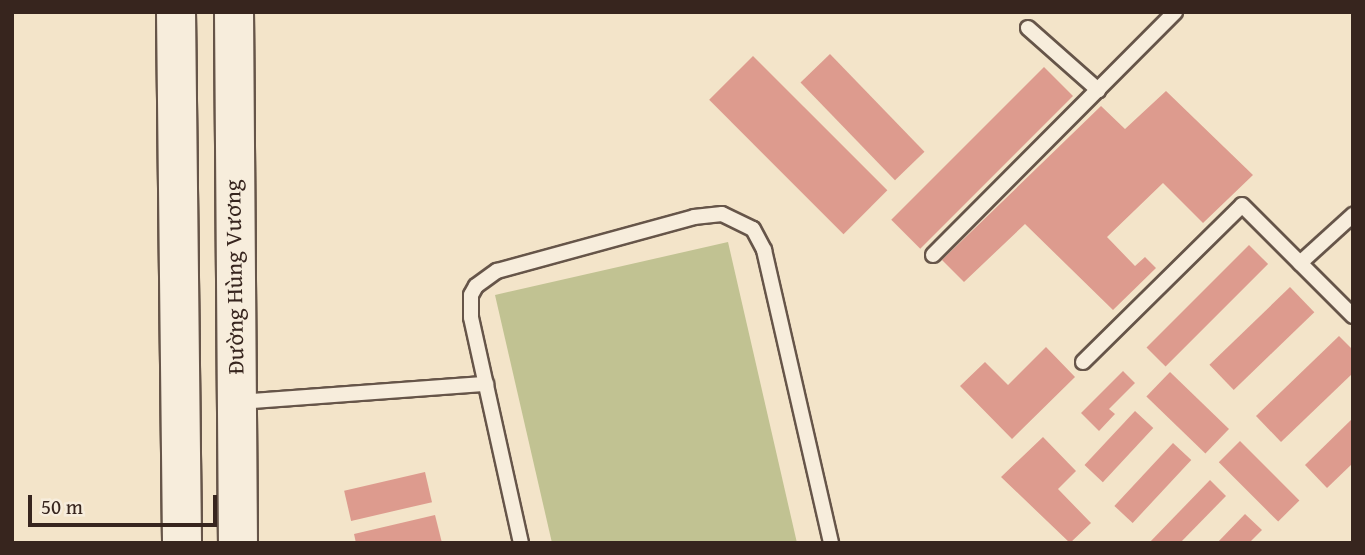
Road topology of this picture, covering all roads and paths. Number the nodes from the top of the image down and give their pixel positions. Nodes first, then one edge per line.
1 (176, 12) edge
2 (234, 12) edge
3 (1175, 12) edge
4 (1028, 28) dead end
5 (1098, 90) junction
6 (1353, 215) edge
7 (933, 255) dead end
8 (1300, 263) junction
9 (1353, 316) edge
10 (1083, 362) dead end
11 (486, 384) junction
12 (236, 402) junction
13 (182, 543) edge
14 (238, 543) edge
15 (521, 543) edge
16 (831, 543) edge

1 - 13 main road
2 - 12 main road, Đường Hùng Vương
3 - 5 lane
4 - 5 lane
5 - 7 lane
6 - 8 lane
8 - 9 lane
8 - 10 lane
11 - 12 lane
11 - 15 lane
11 - 16 lane
12 - 14 main road, Đường Hùng Vương

